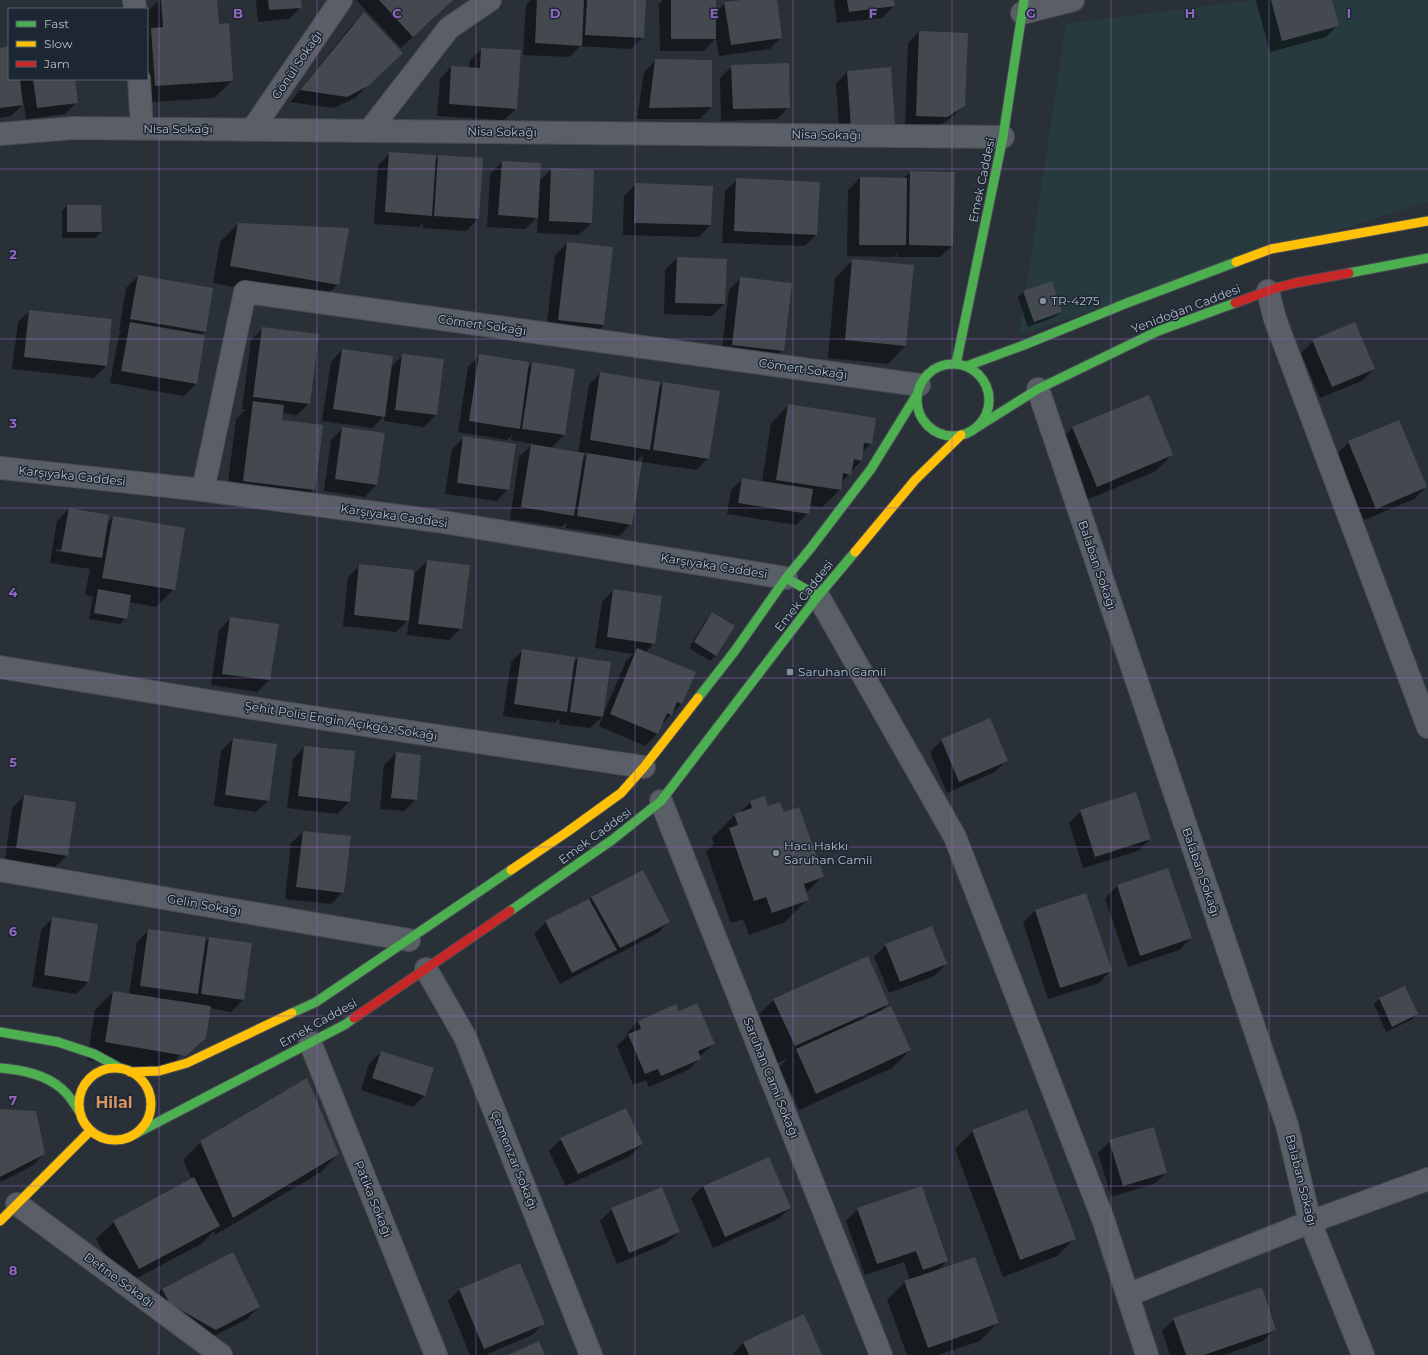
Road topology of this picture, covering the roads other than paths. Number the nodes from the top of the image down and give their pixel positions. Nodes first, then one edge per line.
1 (341, 0) edge
2 (490, 0) edge
3 (1073, 0) edge
4 (1023, 6) edge
5 (139, 80) edge
6 (142, 129) junction
7 (252, 130) junction
8 (368, 131) junction
9 (0, 134) edge
10 (1003, 137) junction
11 (1428, 221) edge
12 (1428, 258) edge
13 (1268, 291) junction
14 (956, 364) junction
15 (968, 366) junction
16 (1038, 389) junction
17 (918, 391) junction
18 (971, 431) junction
19 (961, 435) junction
20 (0, 468) edge
21 (203, 490) junction
22 (786, 578) junction
23 (818, 596) junction
24 (0, 667) edge
25 (1428, 727) edge
26 (645, 770) junction
27 (659, 798) junction
28 (0, 870) edge
29 (410, 943) junction
30 (424, 966) junction
31 (0, 1032) edge
32 (310, 1042) junction
33 (0, 1068) edge
34 (120, 1068) junction
35 (130, 1072) junction
36 (79, 1111) junction
37 (90, 1131) junction
38 (137, 1133) junction
39 (1428, 1179) edge
40 (18, 1204) junction
41 (0, 1221) edge
42 (1310, 1222) junction
43 (1128, 1295) junction
44 (221, 1355) edge
45 (436, 1355) edge
46 (591, 1355) edge
47 (882, 1355) edge
48 (1147, 1355) edge
49 (1363, 1355) edge

1 - 7 street, Gönül Sokağı
2 - 8 street
3 - 4 street
4 - 10 street, Emek Caddesi
5 - 6 street
6 - 7 street, Nisa Sokağı
6 - 9 street, Nisa Sokağı
7 - 8 street, Nisa Sokağı
8 - 10 street, Nisa Sokağı
10 - 14 street, Emek Caddesi
11 - 15 street
12 - 13 street, Yenidoğan Caddesi
13 - 16 street, Yenidoğan Caddesi
13 - 25 street
14 - 15 street
14 - 17 street
15 - 18 street
16 - 18 street, Yenidoğan Caddesi
16 - 42 street, Balaban Sokağı
17 - 19 street
17 - 21 street, Cömert Sokağı
17 - 22 street, Emek Caddesi
18 - 19 street
19 - 23 street, Emek Caddesi
20 - 21 street, Karşıyaka Caddesi
21 - 22 street, Karşıyaka Caddesi
22 - 23 street
22 - 26 street, Emek Caddesi
23 - 27 street, Emek Caddesi
23 - 43 street
24 - 26 street, Şehit Polis Engin Açıkgöz Sokağı
26 - 29 street, Emek Caddesi
27 - 30 street, Emek Caddesi
27 - 47 street, Saruhan Cami Sokağı
28 - 29 street, Gelin Sokağı
29 - 35 street, Emek Caddesi
30 - 32 street, Emek Caddesi
30 - 46 street, Çemenzar Sokağı
31 - 34 street
32 - 38 street, Emek Caddesi
32 - 45 street, Patika Sokağı
33 - 36 street
34 - 35 street
34 - 36 street
35 - 38 street
36 - 37 street
37 - 38 street
37 - 40 street
39 - 42 street
40 - 41 street
40 - 44 street, Define Sokağı
42 - 43 street
42 - 49 street, Balaban Sokağı
43 - 48 street

